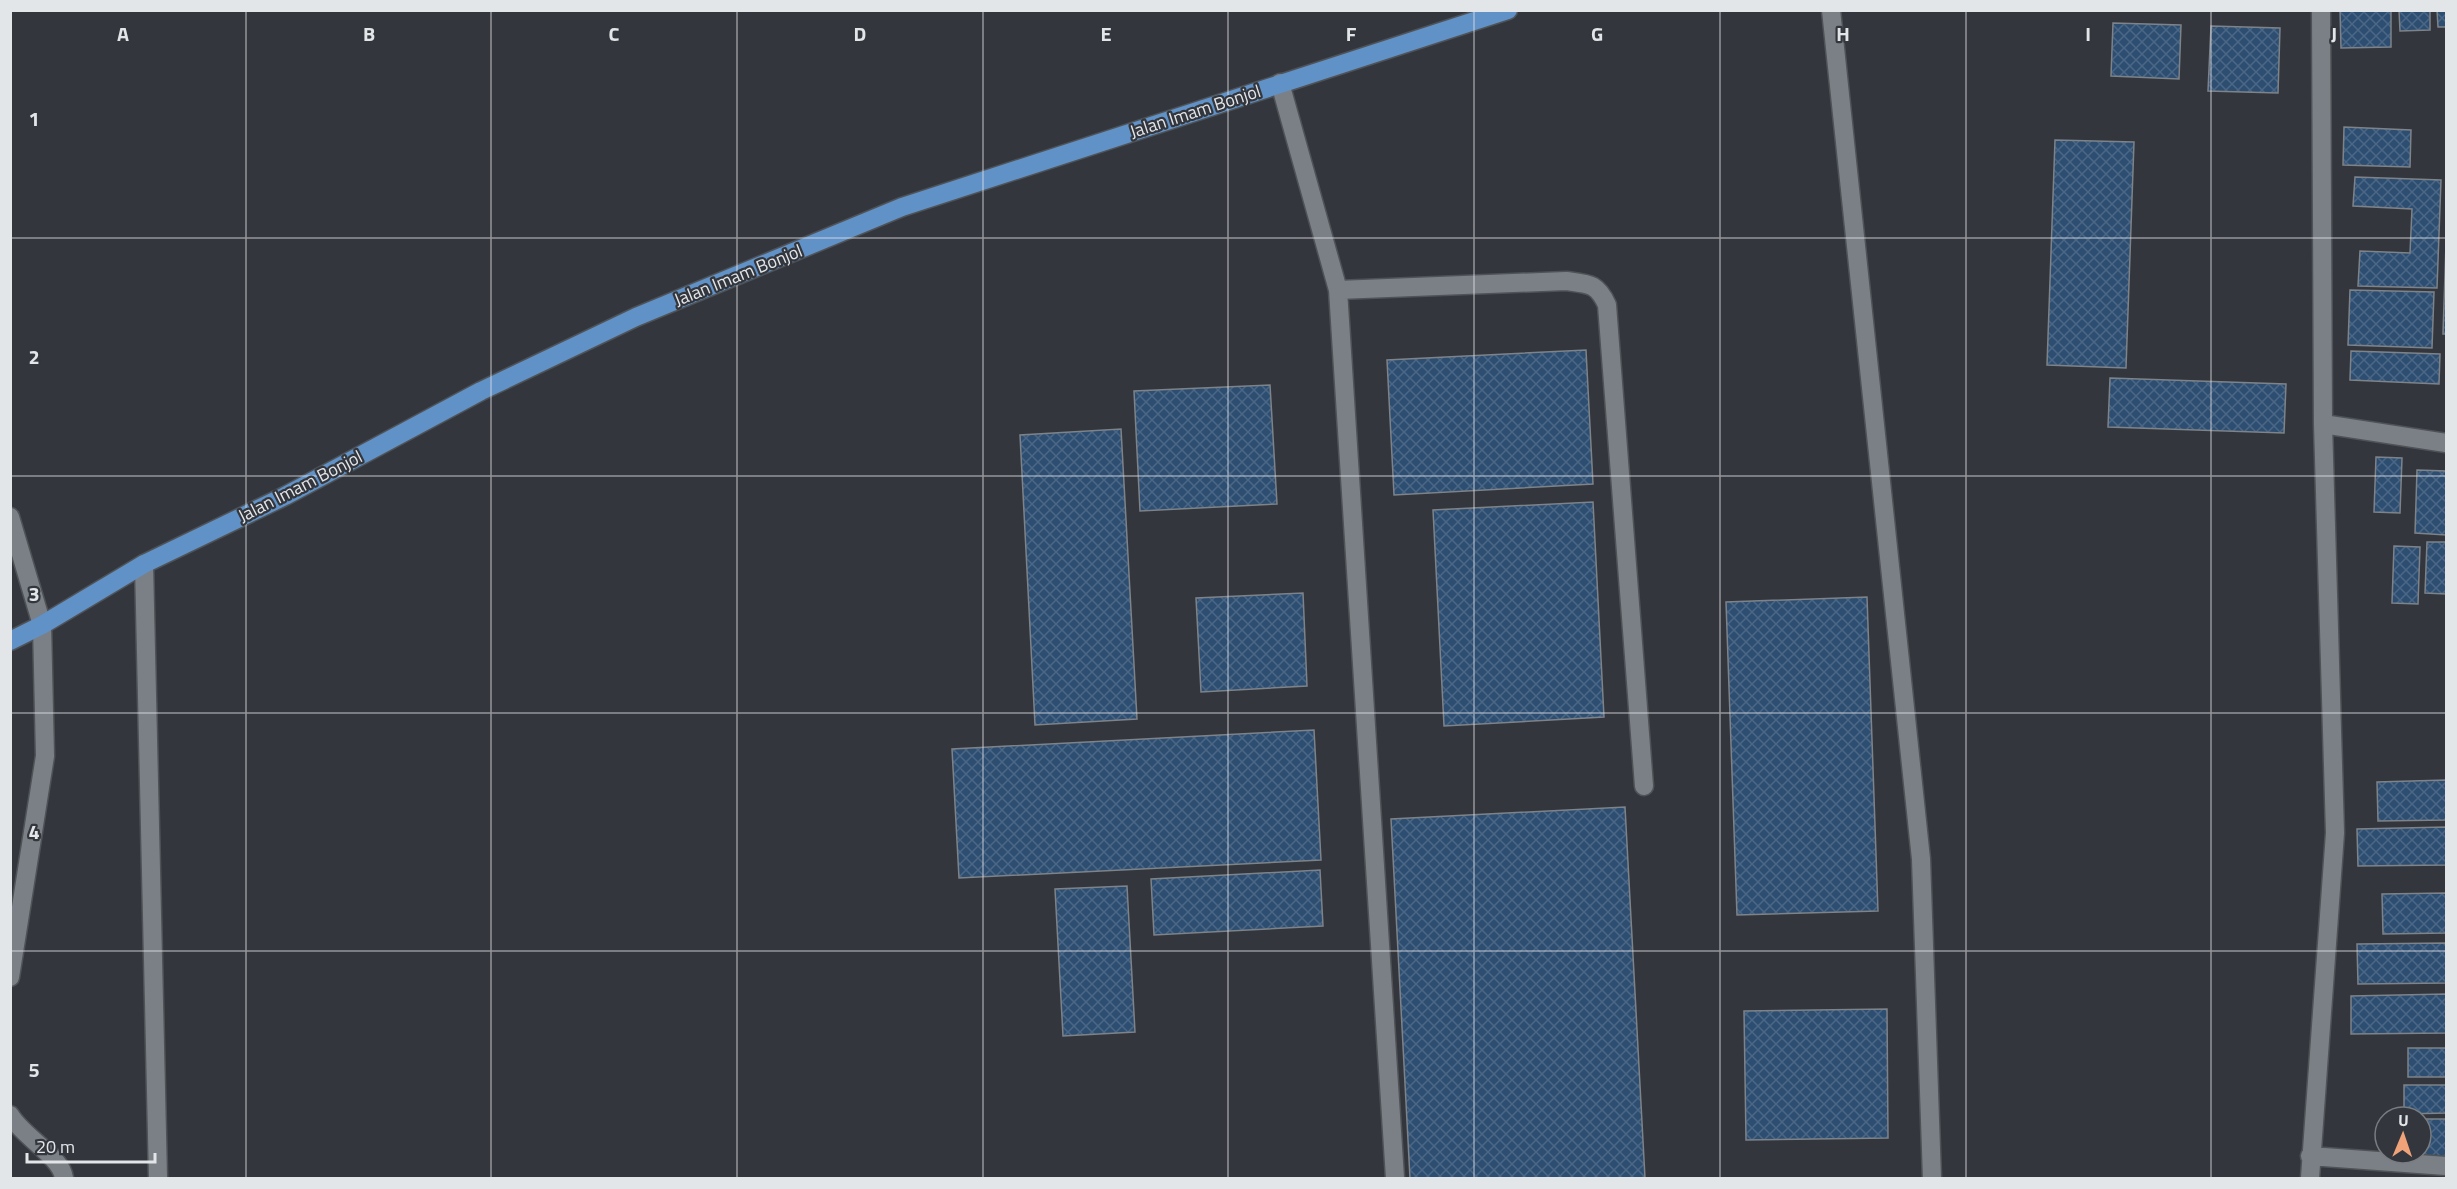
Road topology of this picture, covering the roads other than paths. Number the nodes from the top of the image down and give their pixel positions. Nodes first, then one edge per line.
1 (1508, 10) edge
2 (1831, 10) edge
3 (2321, 10) edge
4 (1280, 83) junction
5 (1338, 290) junction
6 (2323, 424) junction
7 (2446, 442) edge
8 (10, 518) edge
9 (144, 564) junction
10 (42, 625) junction
11 (10, 641) edge
12 (1644, 786) dead end
13 (10, 977) edge
14 (10, 1115) edge
15 (2310, 1156) junction
16 (2446, 1166) edge
17 (64, 1179) edge
18 (158, 1179) edge
19 (1395, 1179) edge
20 (1932, 1179) edge
21 (2310, 1179) edge

1 - 4 main road, Jalan Imam Bonjol
2 - 20 street
3 - 6 street
4 - 5 street
4 - 9 main road, Jalan Imam Bonjol
5 - 12 street
5 - 19 street
6 - 7 street
6 - 15 street
8 - 10 street
9 - 10 main road, Jalan Imam Bonjol
9 - 18 street
10 - 11 main road, Jalan Imam Bonjol
10 - 13 street
14 - 17 street
15 - 16 street
15 - 21 street

